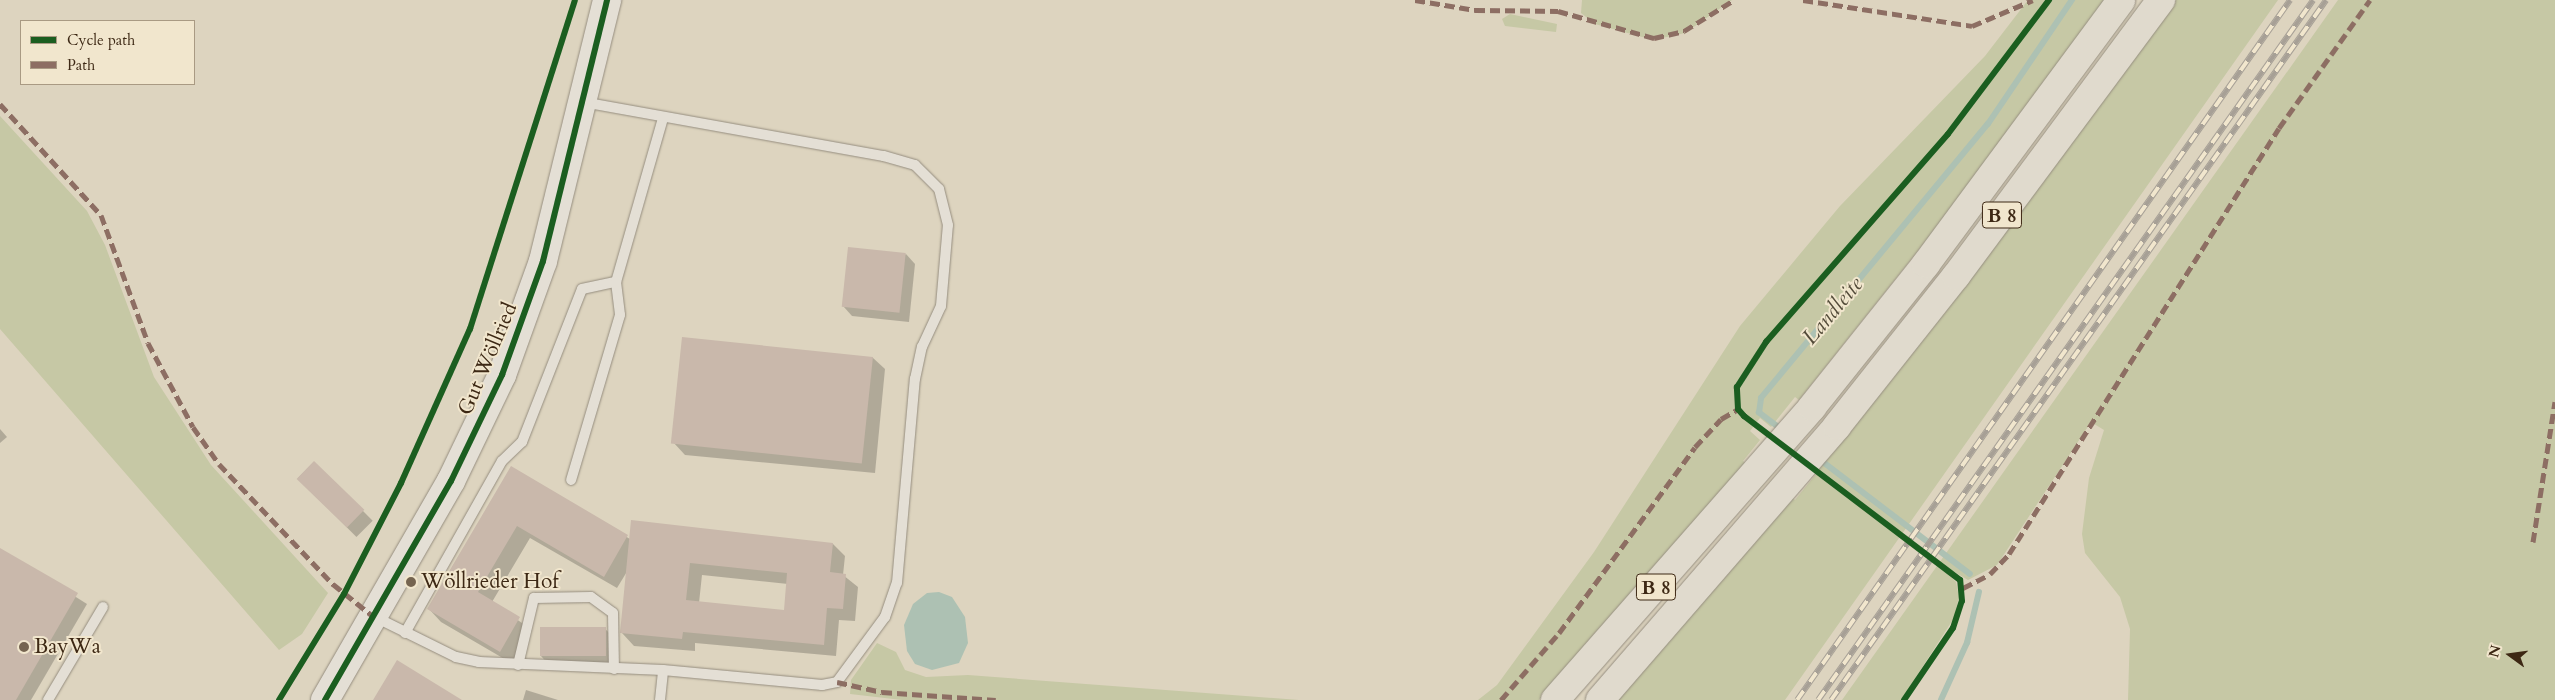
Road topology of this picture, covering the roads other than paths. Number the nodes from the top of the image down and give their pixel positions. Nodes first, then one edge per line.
1 (607, 0) edge
2 (2121, 0) edge
3 (2161, 0) edge
4 (582, 102) junction
5 (663, 118) junction
6 (616, 282) junction
7 (570, 480) dead end
8 (103, 607) dead end
9 (374, 617) junction
10 (405, 633) junction
11 (518, 665) junction
12 (614, 669) junction
13 (663, 670) junction
14 (48, 700) edge
15 (325, 700) edge
16 (660, 700) edge
17 (1555, 700) edge
18 (1600, 700) edge

1 - 4 street, Gut Wöllried
2 - 17 highway, B 8
3 - 18 highway, B 8
4 - 5 lane
4 - 9 street, Gut Wöllried
5 - 6 lane
5 - 13 lane
6 - 7 lane
6 - 10 lane
8 - 14 lane
9 - 10 lane
9 - 15 street, Gut Wöllried
10 - 11 lane
11 - 12 lane
11 - 12 lane
12 - 13 lane
13 - 16 lane

